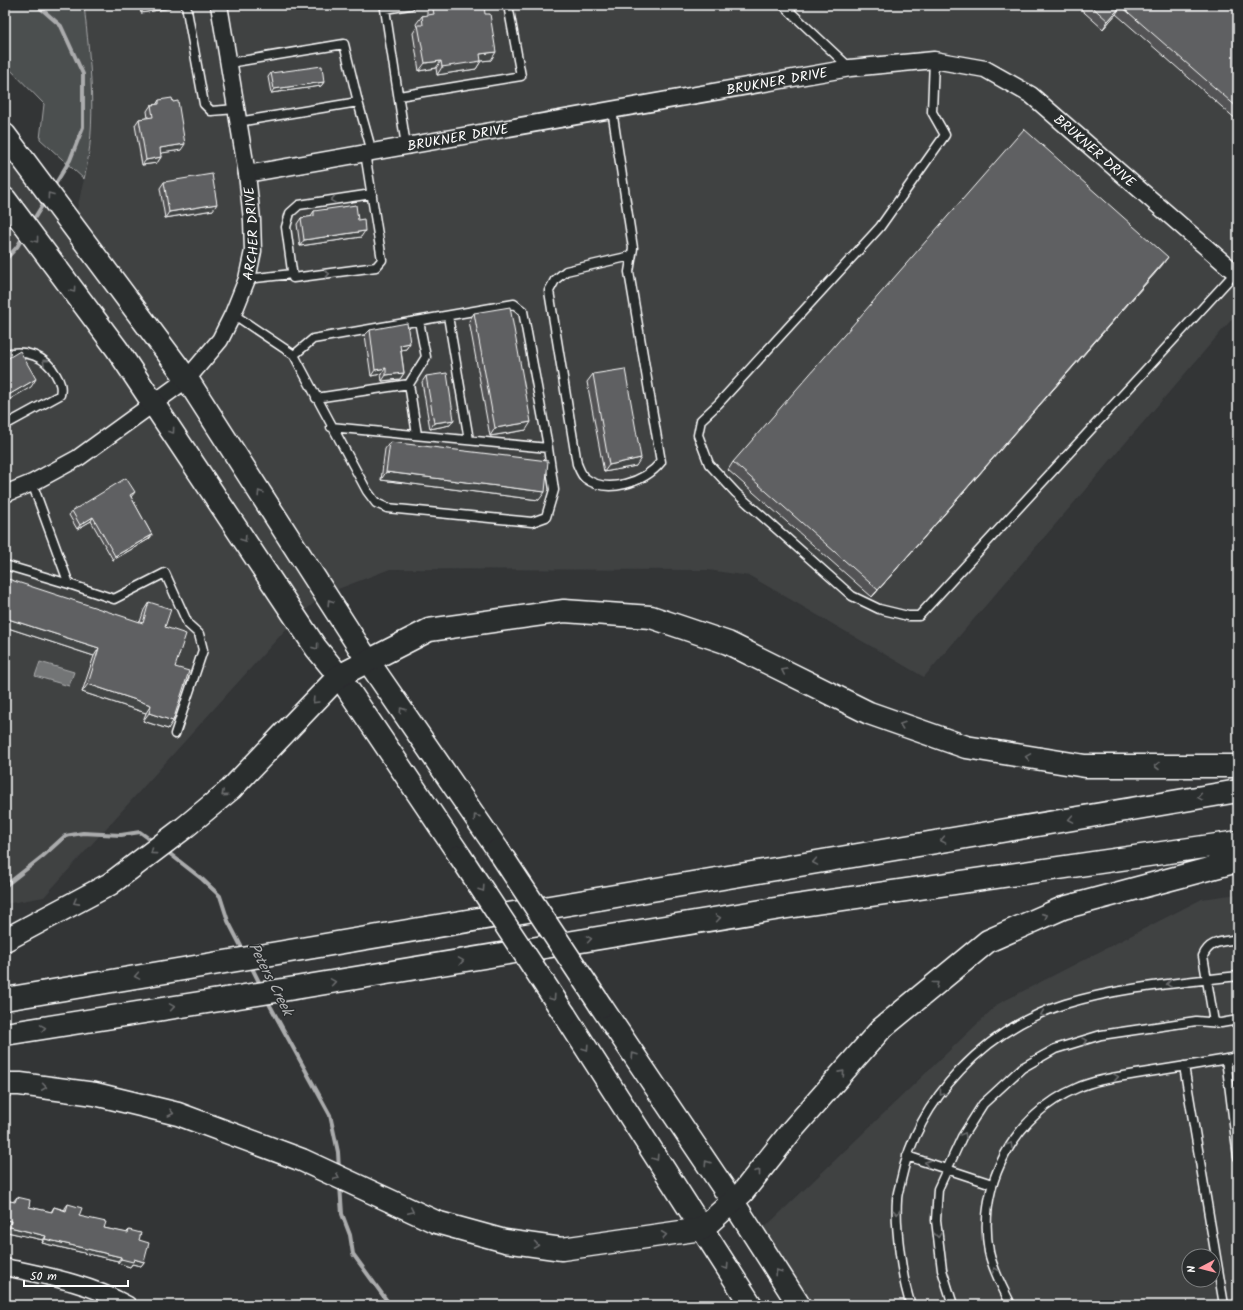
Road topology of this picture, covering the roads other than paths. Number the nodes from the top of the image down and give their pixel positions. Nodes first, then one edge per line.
1 (186, 5) edge
2 (219, 5) edge
3 (410, 5) edge
4 (508, 5) edge
5 (783, 5) edge
6 (934, 60) junction
7 (229, 63) junction
8 (850, 68) junction
9 (399, 96) junction
10 (358, 102) junction
11 (612, 110) junction
12 (237, 115) junction
13 (11, 143) edge
14 (406, 146) junction
15 (368, 153) junction
16 (247, 174) junction
17 (372, 194) junction
18 (5, 199) edge
19 (631, 256) junction
20 (292, 274) junction
21 (1237, 274) edge
22 (247, 279) junction
23 (233, 314) junction
24 (448, 316) junction
25 (419, 321) junction
26 (5, 354) edge
27 (294, 355) junction
28 (187, 379) junction
29 (409, 384) junction
30 (316, 398) junction
31 (152, 404) junction
32 (5, 425) edge
33 (332, 427) junction
34 (417, 435) junction
35 (469, 440) junction
36 (548, 448) junction
37 (32, 483) junction
38 (5, 494) edge
39 (5, 565) edge
40 (69, 584) junction
41 (368, 661) junction
42 (339, 676) junction
43 (174, 734) edge
44 (1238, 766) edge
45 (1238, 791) edge
46 (1238, 842) edge
47 (1238, 861) edge
48 (1238, 939) edge
49 (5, 940) edge
50 (1238, 976) edge
51 (1207, 980) junction
52 (5, 999) edge
53 (1238, 1020) edge
54 (1214, 1022) junction
55 (5, 1034) edge
56 (1238, 1057) edge
57 (1226, 1059) junction
58 (1184, 1066) junction
59 (5, 1084) edge
60 (907, 1156) junction
61 (1238, 1157) edge
62 (947, 1170) junction
63 (992, 1184) junction
64 (733, 1202) junction
65 (702, 1229) junction
66 (5, 1267) edge
67 (128, 1305) edge
68 (751, 1305) edge
69 (799, 1305) edge
70 (910, 1305) edge
71 (953, 1305) edge
72 (1011, 1305) edge
73 (1224, 1305) edge

1 - 12 lane
2 - 7 street, ARCHER DRIVE
3 - 9 lane
4 - 9 lane
5 - 8 lane
6 - 8 street, BRUKNER DRIVE
6 - 21 street, BRUKNER DRIVE
6 - 21 lane
7 - 10 lane
7 - 12 street, ARCHER DRIVE
8 - 11 street, BRUKNER DRIVE
9 - 14 lane
10 - 12 lane
10 - 15 lane
11 - 14 street, BRUKNER DRIVE
11 - 19 lane
12 - 16 street, ARCHER DRIVE
28 -> 13 main road
14 - 15 street, BRUKNER DRIVE
15 - 16 street, BRUKNER DRIVE
15 - 17 lane
16 - 22 street, ARCHER DRIVE
17 -> 20 lane
20 -> 17 lane
18 -> 31 main road
19 - 19 lane
20 - 22 lane
22 - 23 street, ARCHER DRIVE
23 - 27 lane
23 - 28 street, ARCHER DRIVE
24 - 25 lane
24 - 35 lane
24 - 36 lane
25 - 27 lane
25 - 29 lane
32 -> 26 lane
27 - 30 lane
28 - 31 street, ARCHER DRIVE
41 -> 28 main road
29 - 30 lane
29 - 34 lane
30 - 33 lane
31 - 37 street, ARCHER DRIVE
31 -> 42 main road
33 - 34 lane
33 - 36 lane
34 - 35 lane
35 - 36 lane
37 - 38 street, ARCHER DRIVE
37 - 40 lane
39 - 40 lane
40 - 43 lane
41 - 42 main road
44 -> 41 main road
64 -> 41 main road, bridge
42 -> 49 main road
42 -> 65 main road, bridge
45 -> 52 main road
55 -> 46 main road
64 -> 47 main road
48 - 51 lane
50 - 51 lane
51 - 54 lane
51 -> 60 lane
53 - 54 lane
62 -> 54 lane
56 - 57 lane
57 - 58 lane
57 - 61 lane
63 -> 58 lane
58 - 73 lane
59 -> 65 main road
62 -> 60 lane
60 -> 70 lane
62 - 63 lane
62 -> 71 lane
72 -> 63 lane
64 - 65 main road
69 -> 64 main road
65 -> 68 main road
66 - 67 street

